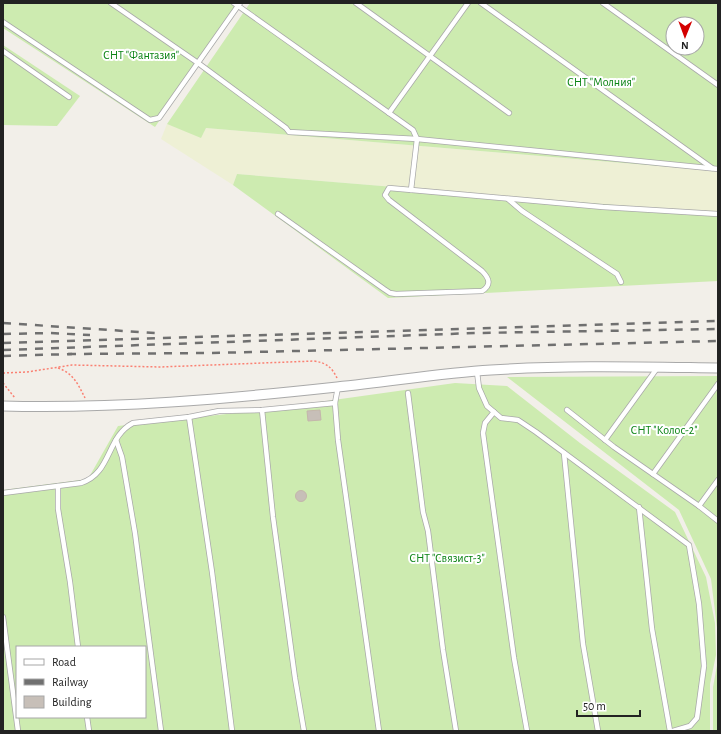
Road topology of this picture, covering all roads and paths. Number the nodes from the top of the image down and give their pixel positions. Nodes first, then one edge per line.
1 (111, 3) edge
2 (356, 3) edge
3 (468, 3) edge
4 (480, 3) edge
5 (603, 3) edge
6 (238, 4) edge
7 (3, 22) edge
8 (3, 51) edge
9 (430, 55) junction
10 (198, 63) junction
11 (718, 85) edge
12 (69, 97) dead end
13 (390, 113) junction
14 (509, 113) dead end
15 (417, 139) junction
16 (716, 169) edge
17 (411, 190) junction
18 (508, 198) junction
19 (278, 214) dead end
20 (718, 214) edge
21 (621, 282) dead end
22 (658, 367) junction
23 (56, 368) junction
24 (718, 368) edge
25 (477, 372) junction
26 (3, 373) edge
27 (3, 383) edge
28 (718, 384) edge
29 (338, 387) junction
30 (408, 393) dead end
31 (336, 403) junction
32 (3, 406) edge
33 (26, 407) junction
34 (93, 407) junction
35 (262, 410) junction
36 (568, 410) dead end
37 (494, 412) junction
38 (189, 416) junction
39 (116, 440) junction
40 (605, 440) junction
41 (564, 453) junction
42 (653, 474) junction
43 (718, 480) edge
44 (58, 486) junction
45 (3, 493) edge
46 (700, 506) junction
47 (639, 507) junction
48 (718, 521) edge
49 (3, 617) edge
50 (78, 646) edge
51 (16, 716) edge
52 (16, 718) edge
53 (87, 718) edge
54 (18, 731) edge
55 (89, 731) edge
56 (161, 731) edge
57 (232, 731) edge
58 (304, 731) edge
59 (379, 731) edge
60 (456, 731) edge
61 (527, 731) edge
62 (598, 731) edge
63 (672, 731) edge

1 - 10 lane
2 - 9 lane
3 - 9 lane
4 - 16 lane
5 - 11 lane
6 - 10 lane
6 - 13 lane
7 - 10 lane
8 - 12 lane
9 - 13 lane
9 - 14 lane
10 - 15 lane
13 - 15 lane
15 - 16 lane
15 - 17 lane
17 - 18 lane
17 - 19 lane
18 - 20 lane
18 - 21 lane
22 - 24 street
22 - 25 street
22 - 40 lane
23 - 26 path
23 - 29 path
23 - 34 path
25 - 29 street
25 - 37 lane
27 - 33 path
28 - 42 lane
29 - 31 lane
29 - 34 street
30 - 60 lane
31 - 35 lane
31 - 59 lane
32 - 33 street
33 - 34 street
35 - 38 lane
35 - 58 lane
36 - 40 lane
37 - 41 lane
37 - 61 lane
38 - 39 lane
38 - 57 lane
39 - 44 lane
39 - 56 lane
40 - 42 lane
41 - 47 lane
41 - 62 lane
42 - 46 lane
43 - 46 lane
44 - 45 lane
44 - 50 lane
46 - 48 lane
47 - 63 lane
47 - 63 lane
49 - 51 lane
52 - 54 lane
53 - 55 lane

